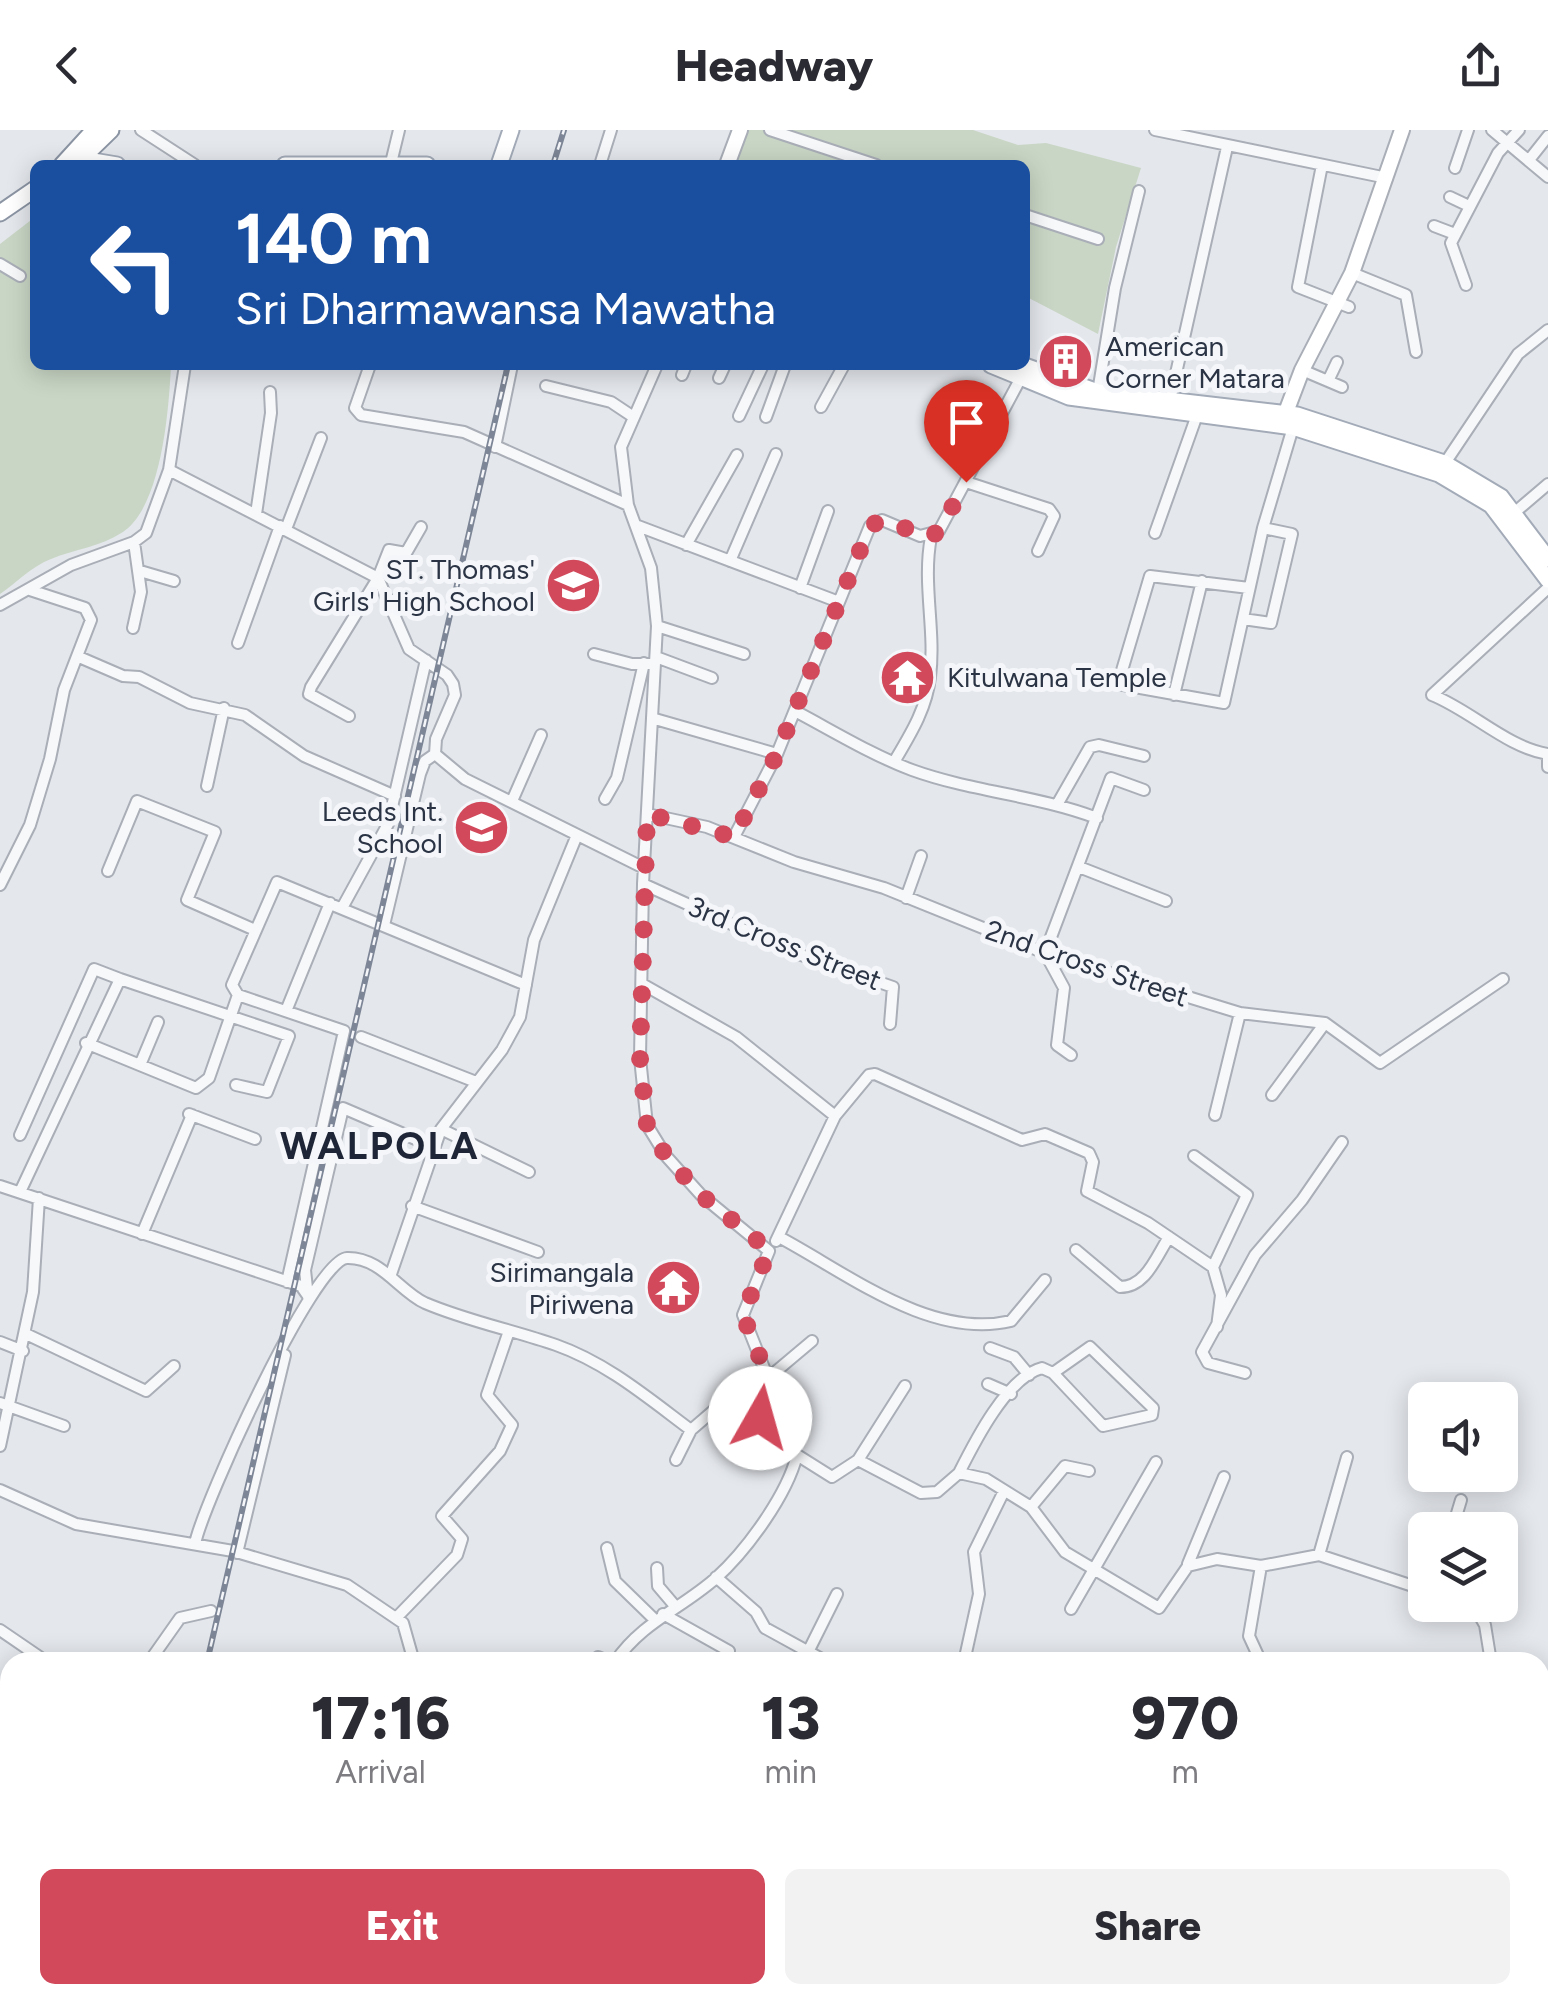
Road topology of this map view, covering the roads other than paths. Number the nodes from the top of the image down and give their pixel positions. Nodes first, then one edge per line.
1 (94, 130) edge
2 (111, 130) edge
3 (141, 130) edge
4 (400, 130) edge
5 (511, 130) edge
6 (612, 130) edge
7 (740, 130) edge
8 (770, 130) edge
9 (1154, 130) edge
10 (1402, 130) edge
11 (1468, 130) edge
12 (1492, 130) edge
13 (1519, 130) edge
14 (1548, 136) edge
15 (1509, 142) junction
16 (1227, 147) junction
17 (77, 159) edge
18 (186, 160) edge
19 (392, 160) edge
20 (501, 160) edge
21 (602, 160) edge
22 (729, 160) edge
23 (861, 160) edge
24 (1529, 160) junction
25 (1322, 165) junction
26 (1455, 168) dead end
27 (1548, 177) edge
28 (1387, 178) junction
29 (1139, 190) dead end
30 (30, 193) edge
31 (1450, 197) dead end
32 (30, 204) edge
33 (1469, 206) junction
34 (0, 214) edge
35 (1030, 217) edge
36 (0, 224) edge
37 (1434, 226) dead end
38 (1455, 234) junction
39 (1098, 239) dead end
40 (0, 264) edge
41 (1352, 273) junction
42 (20, 276) dead end
43 (1466, 286) dead end
44 (1344, 304) junction
45 (1548, 330) edge
46 (1416, 352) dead end
47 (1337, 362) dead end
48 (185, 370) edge
49 (368, 370) edge
50 (511, 370) edge
51 (655, 370) edge
52 (723, 370) edge
53 (761, 370) edge
54 (783, 370) edge
55 (841, 370) edge
56 (1023, 370) edge
57 (1302, 370) junction
58 (719, 378) dead end
59 (1328, 381) junction
60 (546, 386) dead end
61 (1342, 387) dead end
62 (270, 392) dead end
63 (1098, 392) junction
64 (1170, 400) junction
65 (820, 407) dead end
66 (1197, 415) junction
67 (632, 416) junction
68 (739, 416) dead end
69 (766, 417) dead end
70 (1289, 420) junction
71 (321, 438) dead end
72 (496, 446) junction
73 (776, 454) dead end
74 (737, 455) dead end
75 (1441, 469) junction
76 (169, 470) junction
77 (966, 482) junction
78 (1548, 484) edge
79 (628, 504) junction
80 (828, 512) dead end
81 (1514, 513) junction
82 (256, 514) junction
83 (638, 526) junction
84 (421, 527) dead end
85 (283, 528) junction
86 (1263, 528) junction
87 (1155, 534) dead end
88 (930, 537) junction
89 (134, 542) junction
90 (686, 544) junction
91 (1038, 551) dead end
92 (1548, 559) edge
93 (730, 561) junction
94 (140, 571) junction
95 (378, 578) junction
96 (174, 580) dead end
97 (1548, 580) edge
98 (1202, 581) junction
99 (800, 588) junction
100 (1249, 588) junction
101 (1548, 588) edge
102 (30, 590) junction
103 (840, 602) junction
104 (0, 605) edge
105 (1242, 618) junction
106 (657, 626) junction
107 (132, 628) dead end
108 (238, 642) dead end
109 (594, 654) dead end
110 (744, 654) dead end
111 (79, 657) junction
112 (426, 660) junction
113 (652, 661) junction
114 (712, 678) dead end
115 (1174, 695) junction
116 (224, 708) junction
117 (795, 712) junction
118 (349, 716) dead end
119 (655, 718) junction
120 (540, 735) dead end
121 (435, 754) junction
122 (777, 754) junction
123 (1144, 756) dead end
124 (1548, 756) edge
125 (894, 762) junction
126 (1548, 767) edge
127 (206, 786) dead end
128 (1144, 790) dead end
129 (395, 796) junction
130 (605, 800) dead end
131 (512, 801) junction
132 (1058, 803) junction
133 (647, 814) junction
134 (1097, 818) junction
135 (577, 835) junction
136 (734, 837) junction
137 (921, 856) dead end
138 (644, 868) junction
139 (1078, 868) junction
140 (108, 870) dead end
141 (0, 884) edge
142 (643, 884) junction
143 (906, 898) junction
144 (1166, 901) dead end
145 (330, 904) junction
146 (342, 908) junction
147 (384, 926) junction
148 (255, 930) junction
149 (1046, 953) junction
150 (120, 979) junction
151 (1502, 979) dead end
152 (644, 985) junction
153 (526, 986) junction
154 (238, 995) junction
155 (286, 1011) junction
156 (1240, 1013) junction
157 (231, 1018) junction
158 (158, 1022) dead end
159 (1325, 1023) junction
160 (890, 1024) dead end
161 (361, 1037) dead end
162 (86, 1043) junction
163 (1072, 1055) dead end
164 (140, 1065) junction
165 (476, 1082) junction
166 (236, 1085) dead end
167 (1272, 1095) dead end
168 (1215, 1115) dead end
169 (835, 1116) junction
170 (441, 1129) junction
171 (20, 1134) dead end
172 (254, 1139) dead end
173 (1342, 1142) dead end
174 (434, 1147) junction
175 (1194, 1156) dead end
176 (529, 1172) dead end
177 (0, 1186) edge
178 (20, 1192) junction
179 (39, 1198) junction
180 (412, 1206) junction
181 (142, 1234) junction
182 (780, 1237) junction
183 (1169, 1237) junction
184 (769, 1250) junction
185 (1076, 1250) dead end
186 (538, 1252) dead end
187 (1214, 1267) junction
188 (391, 1274) junction
189 (1045, 1280) dead end
190 (287, 1282) junction
191 (308, 1297) junction
192 (1216, 1327) junction
193 (509, 1331) junction
194 (26, 1334) junction
195 (812, 1341) dead end
196 (0, 1342) edge
197 (990, 1348) dead end
198 (24, 1350) junction
199 (174, 1366) dead end
200 (1246, 1373) dead end
201 (1053, 1374) junction
202 (1028, 1375) junction
203 (768, 1378) junction
204 (988, 1384) dead end
205 (906, 1386) dead end
206 (1011, 1394) junction
207 (6, 1405) edge
208 (760, 1418) junction
209 (64, 1426) dead end
210 (691, 1430) junction
211 (0, 1446) edge
212 (797, 1455) junction
213 (1347, 1457) dead end
214 (676, 1460) dead end
215 (858, 1460) junction
216 (1156, 1462) dead end
217 (1089, 1471) dead end
218 (958, 1473) junction
219 (1224, 1477) dead end
220 (0, 1490) edge
221 (1004, 1491) junction
222 (1461, 1500) dead end
223 (1031, 1506) junction
224 (1457, 1512) edge
225 (195, 1544) junction
226 (607, 1548) dead end
227 (237, 1552) junction
228 (1319, 1556) junction
229 (1188, 1566) junction
230 (1261, 1566) junction
231 (658, 1568) dead end
232 (1092, 1568) junction
233 (716, 1577) junction
234 (1408, 1585) edge
235 (837, 1594) dead end
236 (676, 1606) junction
237 (1071, 1609) dead end
238 (211, 1611) dead end
239 (658, 1616) junction
240 (398, 1617) junction
241 (1482, 1622) edge
242 (0, 1630) edge
243 (729, 1651) dead end
244 (29, 1652) edge
245 (156, 1652) edge
246 (410, 1652) edge
247 (617, 1652) edge
248 (808, 1652) joint
249 (966, 1652) edge
250 (1256, 1652) edge
251 (1489, 1652) edge

1 - 17 main road
2 - 17 main road
3 - 18 street
4 - 19 street
5 - 20 main road
6 - 21 street
7 - 22 main road
8 - 23 street
9 - 16 street
10 - 28 main road
11 - 26 street
12 - 15 street
13 - 15 street
14 - 24 street
15 - 24 street
15 - 33 street
16 - 25 street
16 - 64 street
24 - 27 street
25 - 28 street
25 - 44 street
28 - 41 main road
29 - 63 street
30 - 34 main road
31 - 33 street
32 - 36 main road
33 - 38 street
35 - 39 street
37 - 38 street
38 - 43 street
40 - 42 street
41 - 44 main road
41 - 46 street
44 - 57 main road
45 - 75 street
47 - 59 street
48 - 76 street
49 - 72 street
50 - 72 street
51 - 67 street
52 - 58 street
53 - 68 street
54 - 69 street
55 - 65 street
56 - 63 main road
56 - 66 main road
56 - 77 street
57 - 59 street
57 - 70 main road
59 - 61 street
60 - 67 street
62 - 82 street
63 - 64 main road
64 - 70 main road
66 - 70 main road
66 - 87 street
67 - 79 street
70 - 75 main road
70 - 86 street
71 - 85 street
72 - 79 street
73 - 93 street
74 - 90 street
75 - 81 main road
75 - 97 main road
76 - 82 street
76 - 89 street
77 - 88 street
77 - 91 street
78 - 81 street
79 - 83 street
80 - 99 street
81 - 92 main road
82 - 85 street
83 - 90 street
83 - 106 street
84 - 95 street
85 - 95 street
85 - 108 street
86 - 100 street
86 - 105 street
88 - 103 street
88 - 125 street
89 - 94 street
89 - 102 street
90 - 93 street
93 - 99 street
94 - 96 street
94 - 107 street
95 - 112 street
95 - 118 street
98 - 100 street
98 - 115 street
98 - 115 street
99 - 103 street
100 - 105 street
101 - 124 street
102 - 104 street
102 - 111 street
103 - 117 street
105 - 115 street
106 - 110 street
106 - 113 street
109 - 113 street
111 - 116 street
111 - 141 street
112 - 121 street
112 - 129 street
113 - 114 street
113 - 119 street
113 - 130 street
116 - 127 street
116 - 129 street
117 - 122 street
117 - 125 street
119 - 122 street
119 - 133 street
120 - 131 street
121 - 131 street
121 - 147 street
122 - 136 street
123 - 132 street
124 - 126 street
125 - 132 street
128 - 134 street
129 - 146 street
131 - 135 street
132 - 134 street
133 - 136 street, 2nd Cross Street
133 - 138 street
134 - 139 street
135 - 138 street
135 - 153 street
136 - 143 street, 2nd Cross Street
137 - 143 street
138 - 142 street
139 - 144 street
139 - 149 street
140 - 148 street
142 - 152 street
142 - 160 street, 3rd Cross Street
143 - 149 street, 2nd Cross Street
145 - 146 street
145 - 148 street
145 - 155 street
146 - 147 street
147 - 153 street
148 - 154 street
149 - 156 street, 2nd Cross Street
149 - 163 street
150 - 157 street
150 - 162 street
150 - 171 street
151 - 159 street
152 - 169 street
152 - 184 street
153 - 165 street
154 - 155 street
154 - 157 street
155 - 190 street
156 - 159 street, 2nd Cross Street
156 - 168 street
157 - 164 street
157 - 166 street
158 - 164 street
159 - 167 street
161 - 165 street
162 - 164 street
162 - 178 street
165 - 170 street
169 - 182 street
169 - 183 street
170 - 174 street
170 - 176 street
172 - 181 street
173 - 192 street
174 - 180 street
174 - 191 street
175 - 187 street
177 - 178 street
178 - 179 street
179 - 181 street
179 - 194 street
180 - 186 street
180 - 188 street
181 - 190 street
182 - 184 street
182 - 189 street
183 - 185 street
183 - 187 street
184 - 203 street
187 - 192 street
188 - 191 street
188 - 193 street
190 - 191 street
191 - 225 street
191 - 227 street
192 - 200 street
193 - 210 street
193 - 240 street
194 - 198 street
194 - 199 street
195 - 203 street
196 - 198 street
197 - 202 street
198 - 207 street
201 - 201 street
201 - 202 street
202 - 206 street
203 - 208 street
204 - 206 street
205 - 215 street
206 - 218 street
207 - 209 street
207 - 211 street
208 - 210 street
208 - 212 street
210 - 214 street
212 - 215 street
212 - 233 street
213 - 228 street
215 - 218 street
216 - 232 street
217 - 223 street
218 - 221 street
219 - 229 street
220 - 225 street
221 - 223 street
221 - 249 street
222 - 224 street
223 - 232 street
225 - 227 street
226 - 239 street
227 - 240 street
228 - 230 street
228 - 234 street
229 - 230 street
229 - 232 street
230 - 250 street
231 - 236 street
232 - 237 street
233 - 236 street
233 - 248 street
235 - 248 street
236 - 239 street
238 - 245 street
239 - 243 street
239 - 247 street
240 - 246 street
241 - 251 street
242 - 244 street

